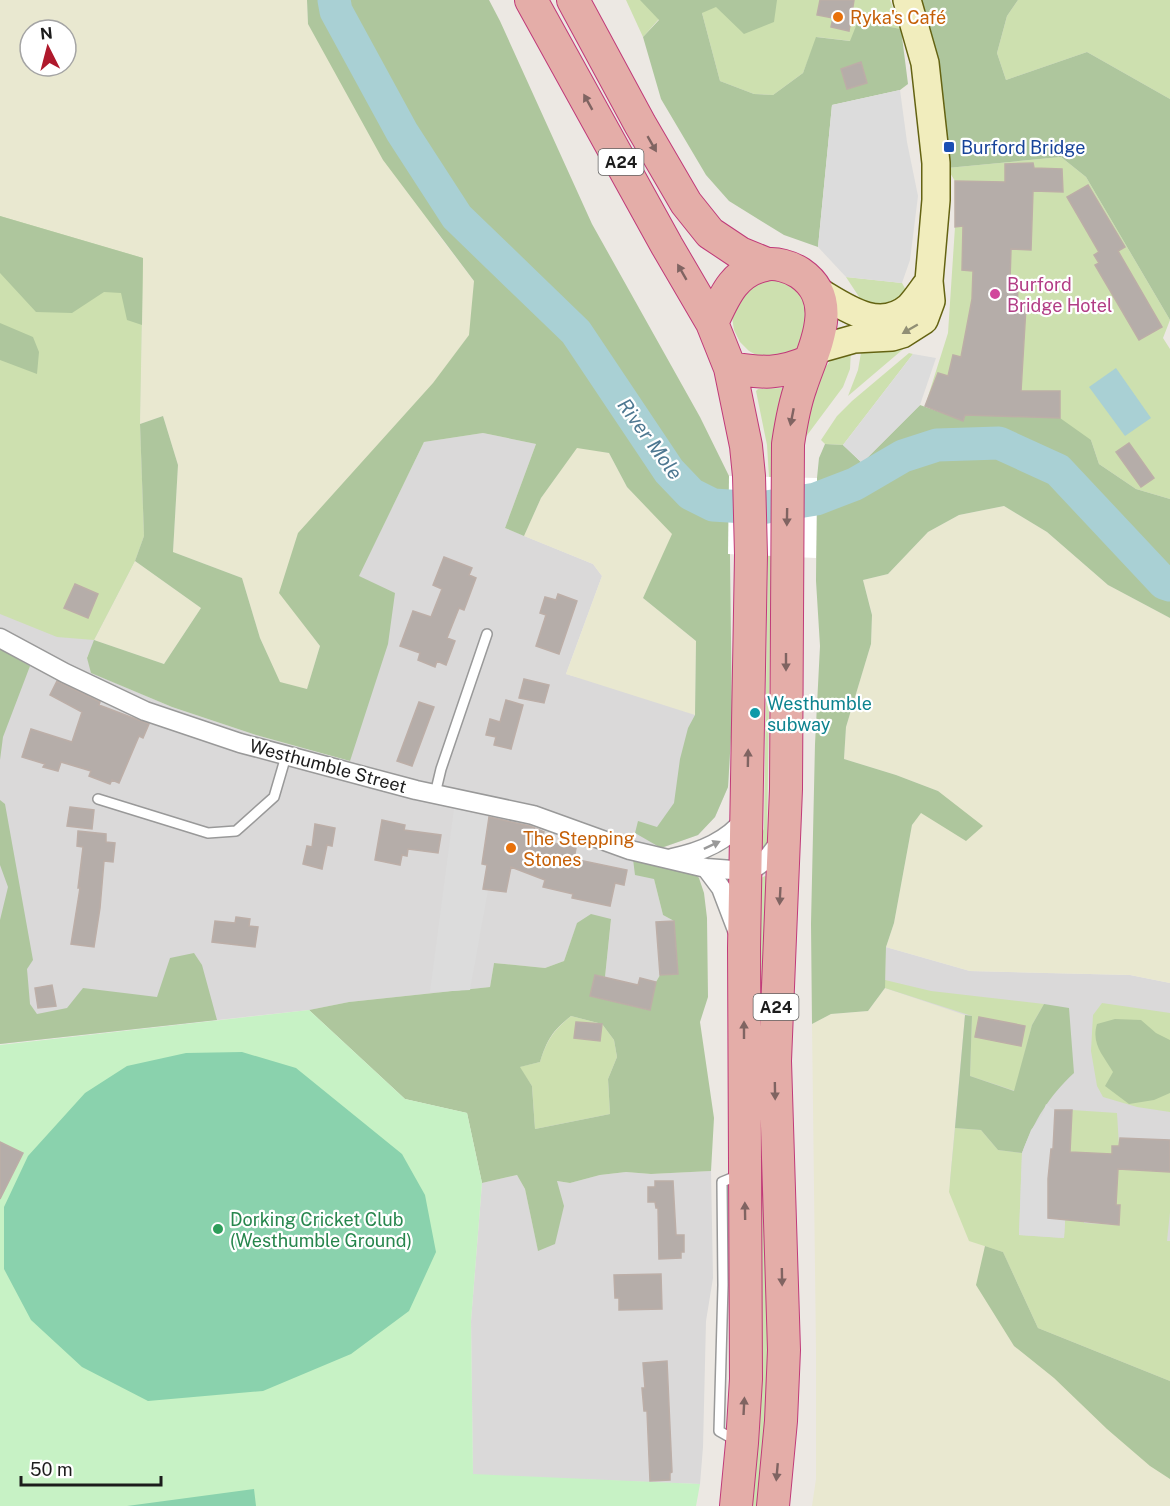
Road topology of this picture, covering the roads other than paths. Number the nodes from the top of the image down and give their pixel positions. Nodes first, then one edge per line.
1 (531, 0) edge
2 (573, 0) edge
3 (907, 0) edge
4 (767, 264) junction
5 (929, 280) junction
6 (818, 291) junction
7 (712, 323) junction
8 (812, 356) junction
9 (730, 368) junction
10 (487, 634) dead end
11 (0, 638) edge
12 (286, 756) junction
13 (435, 794) junction
14 (98, 799) dead end
15 (747, 817) junction
16 (783, 838) junction
17 (668, 859) junction
18 (706, 868) junction
19 (746, 871) junction
20 (744, 948) junction
21 (736, 1506) edge
22 (773, 1506) edge

7 -> 1 highway, A24
2 -> 4 highway, A24
3 - 5 main road
4 - 6 highway
4 - 7 highway
5 - 6 main road
5 -> 8 main road
6 - 8 highway
7 - 9 highway
8 - 9 highway
8 -> 16 highway, A24
15 -> 9 highway, A24
10 - 13 lane
11 - 12 street, Westhumble Street
12 - 13 street, Westhumble Street
12 - 14 lane
13 - 17 street, Westhumble Street
17 -> 15 street, Westhumble Street
15 - 19 highway, A24
16 - 19 street
16 -> 22 highway, A24
17 - 18 street, Westhumble Street
18 - 19 street, Westhumble Street
18 - 20 street
19 - 20 highway, A24
21 -> 20 highway, A24

